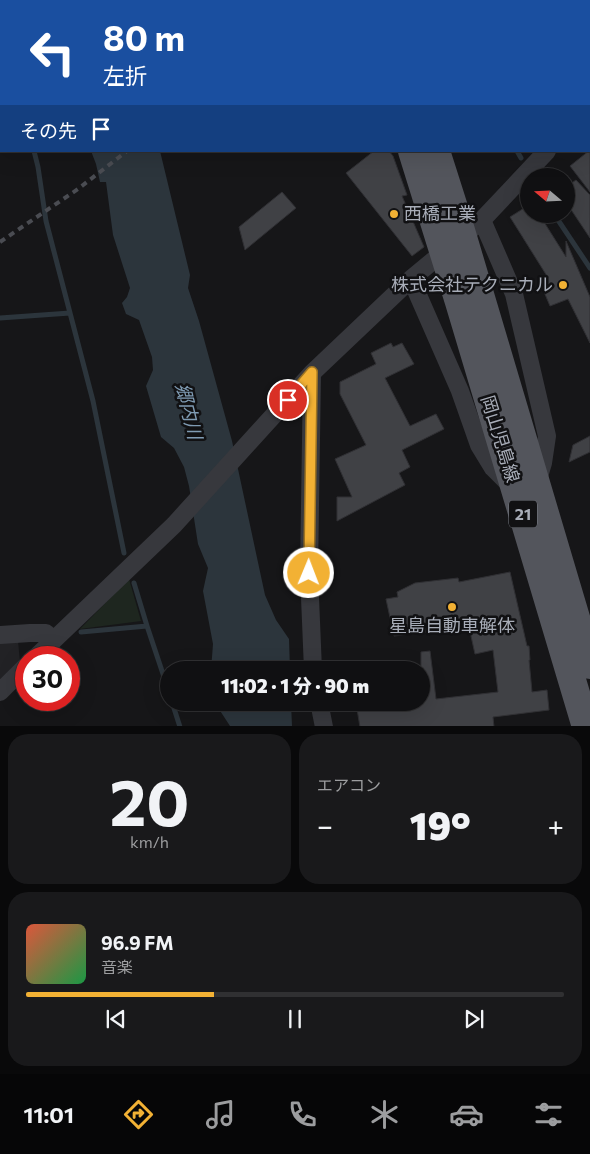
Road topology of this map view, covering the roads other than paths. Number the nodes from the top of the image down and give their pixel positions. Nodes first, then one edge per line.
1 (412, 152) edge
2 (436, 152) edge
3 (546, 152) edge
4 (482, 220) junction
5 (411, 279) junction
6 (470, 299) junction
7 (312, 372) junction
8 (526, 487) junction
9 (561, 605) junction
10 (0, 635) edge
11 (53, 640) junction
12 (47, 646) edge
13 (313, 661) edge
14 (590, 665) edge
15 (15, 677) edge
16 (0, 692) edge
17 (320, 711) edge
18 (324, 726) edge
19 (586, 726) edge

1 - 6 main road, 岡山児島線 / 21
2 - 6 main road, 岡山児島線 / 21
3 - 4 street
4 - 5 street
4 - 8 street
5 - 7 street
5 - 8 street
6 - 8 main road, 岡山児島線 / 21
7 - 11 street
7 - 13 street
8 - 9 main road, 岡山児島線 / 21
9 - 14 main road, 岡山児島線 / 21
9 - 19 main road, 岡山児島線 / 21
10 - 11 street
11 - 12 street
15 - 16 street
17 - 18 street

